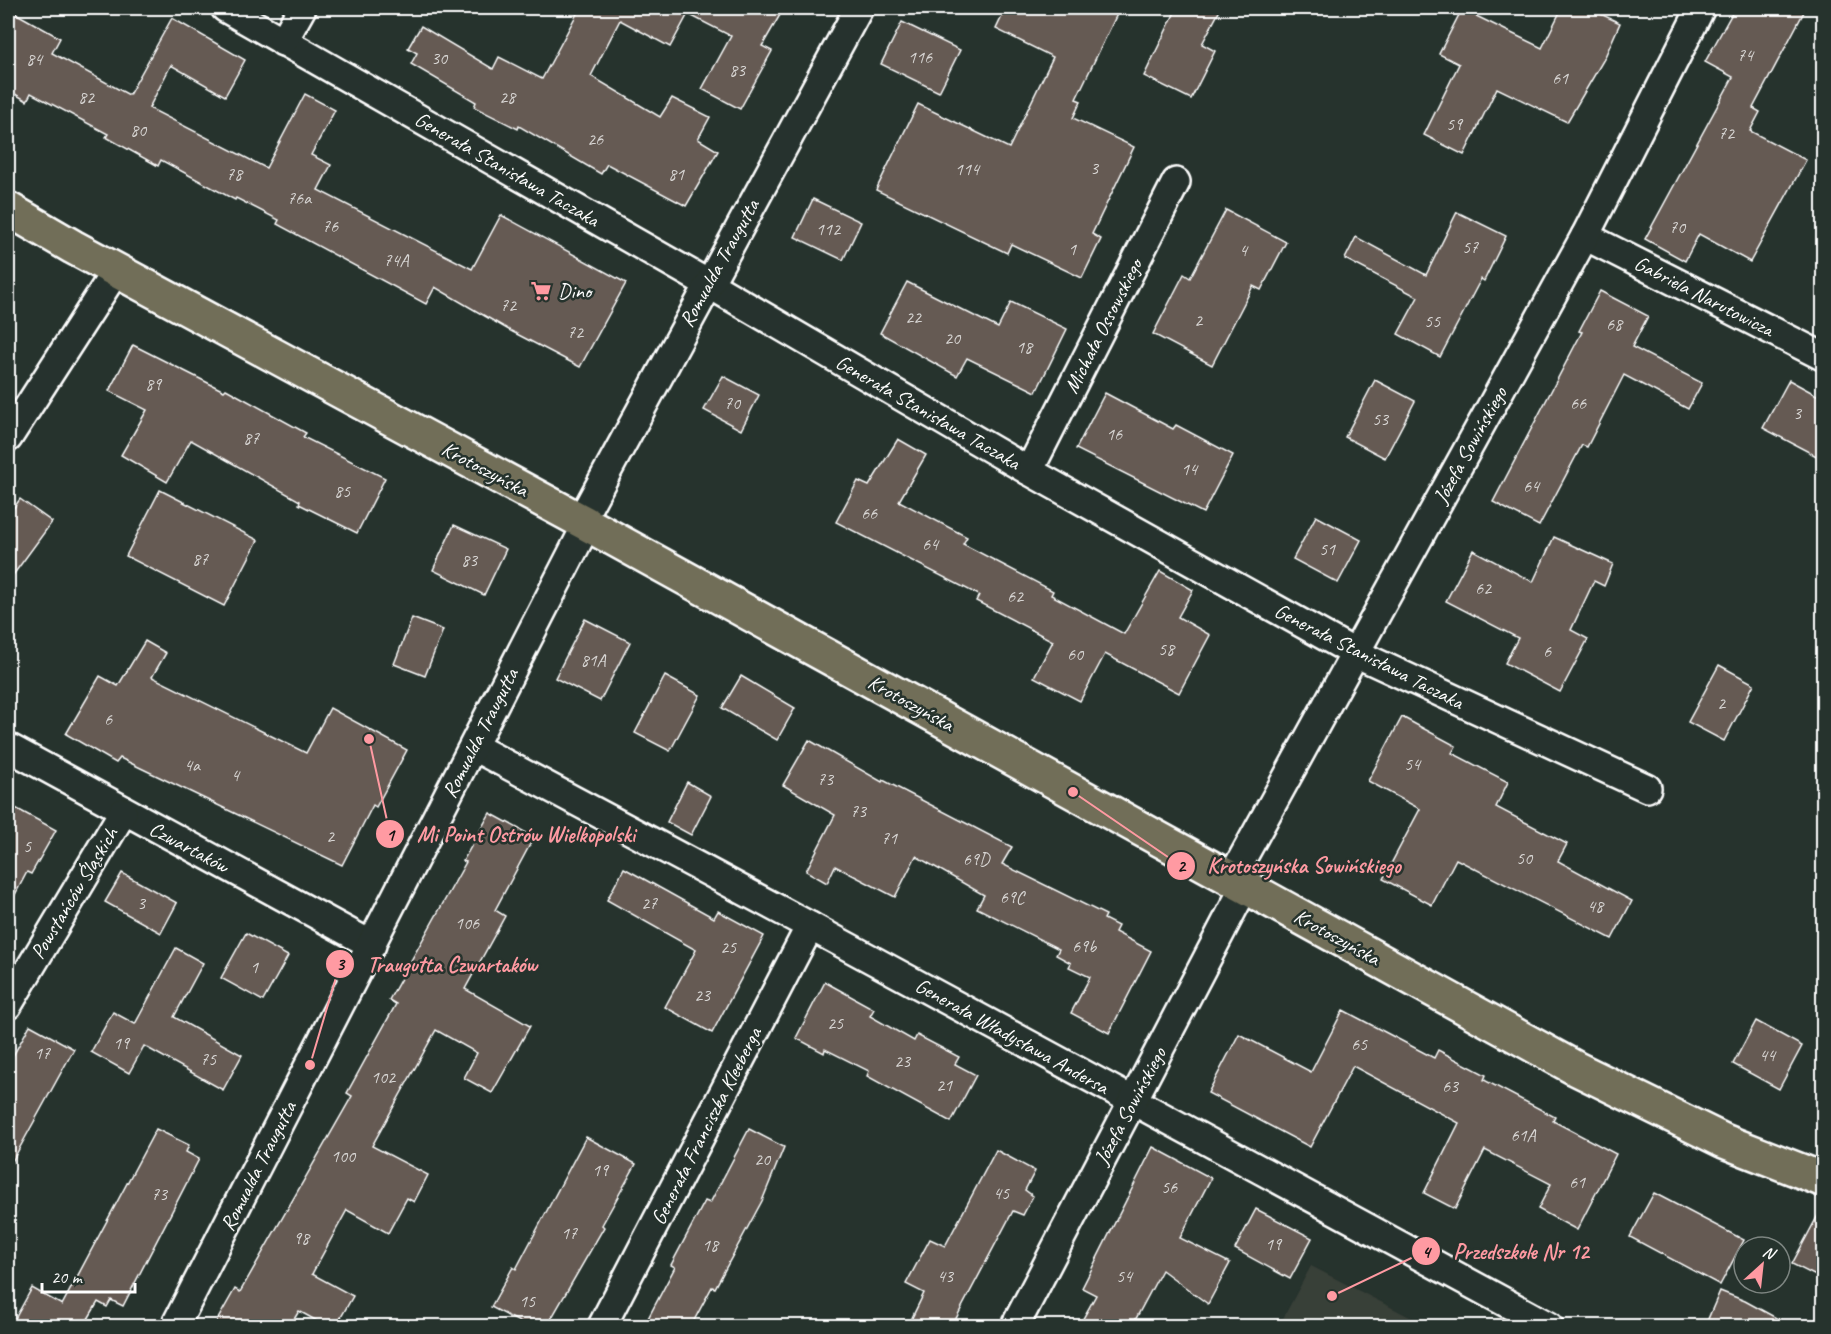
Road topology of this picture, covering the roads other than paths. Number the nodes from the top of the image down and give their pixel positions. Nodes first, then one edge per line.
1 (225, 8) edge
2 (302, 8) edge
3 (859, 8) edge
4 (1701, 8) edge
5 (283, 42) junction
6 (1176, 182) dead end
7 (8, 208) edge
8 (1585, 236) junction
9 (117, 270) junction
10 (707, 283) junction
11 (1824, 357) edge
12 (8, 438) edge
13 (1029, 471) junction
14 (584, 522) junction
15 (1355, 653) junction
16 (8, 747) edge
17 (474, 747) junction
18 (1647, 788) dead end
19 (123, 812) junction
20 (1238, 883) junction
21 (810, 926) junction
22 (372, 945) junction
23 (8, 1005) edge
24 (1131, 1102) junction
25 (1824, 1180) edge
26 (175, 1326) edge
27 (602, 1326) edge
28 (1016, 1326) edge
29 (1549, 1326) edge

1 - 5 street, Generała Stanisława Taczaka
2 - 5 street
3 - 10 street, Romualda Traugutta
4 - 8 street, Józefa Sowińskiego
5 - 10 street, Generała Stanisława Taczaka
6 - 13 street, Michała Ossowskiego
7 - 9 main road, Krotoszyńska
8 - 11 street, Gabriela Narutowicza
8 - 15 street, Józefa Sowińskiego
9 - 12 street
9 - 14 main road, Krotoszyńska
10 - 13 street, Generała Stanisława Taczaka
10 - 14 street, Romualda Traugutta
13 - 15 street, Generała Stanisława Taczaka
14 - 17 street, Romualda Traugutta
14 - 20 main road, Krotoszyńska
15 - 18 street, Generała Stanisława Taczaka
15 - 20 street, Józefa Sowińskiego
16 - 19 street, Czwartaków
17 - 21 street, Generała Władysława Andersa
17 - 22 street, Romualda Traugutta
19 - 22 street, Czwartaków
19 - 23 street, Powstańców Śląskich
20 - 24 street, Józefa Sowińskiego
20 - 25 main road, Krotoszyńska
21 - 24 street, Generała Władysława Andersa
21 - 27 street, Generała Franciszka Kleeberga
22 - 26 street, Romualda Traugutta
24 - 28 street, Józefa Sowińskiego
24 - 29 street, Generała Władysława Andersa

